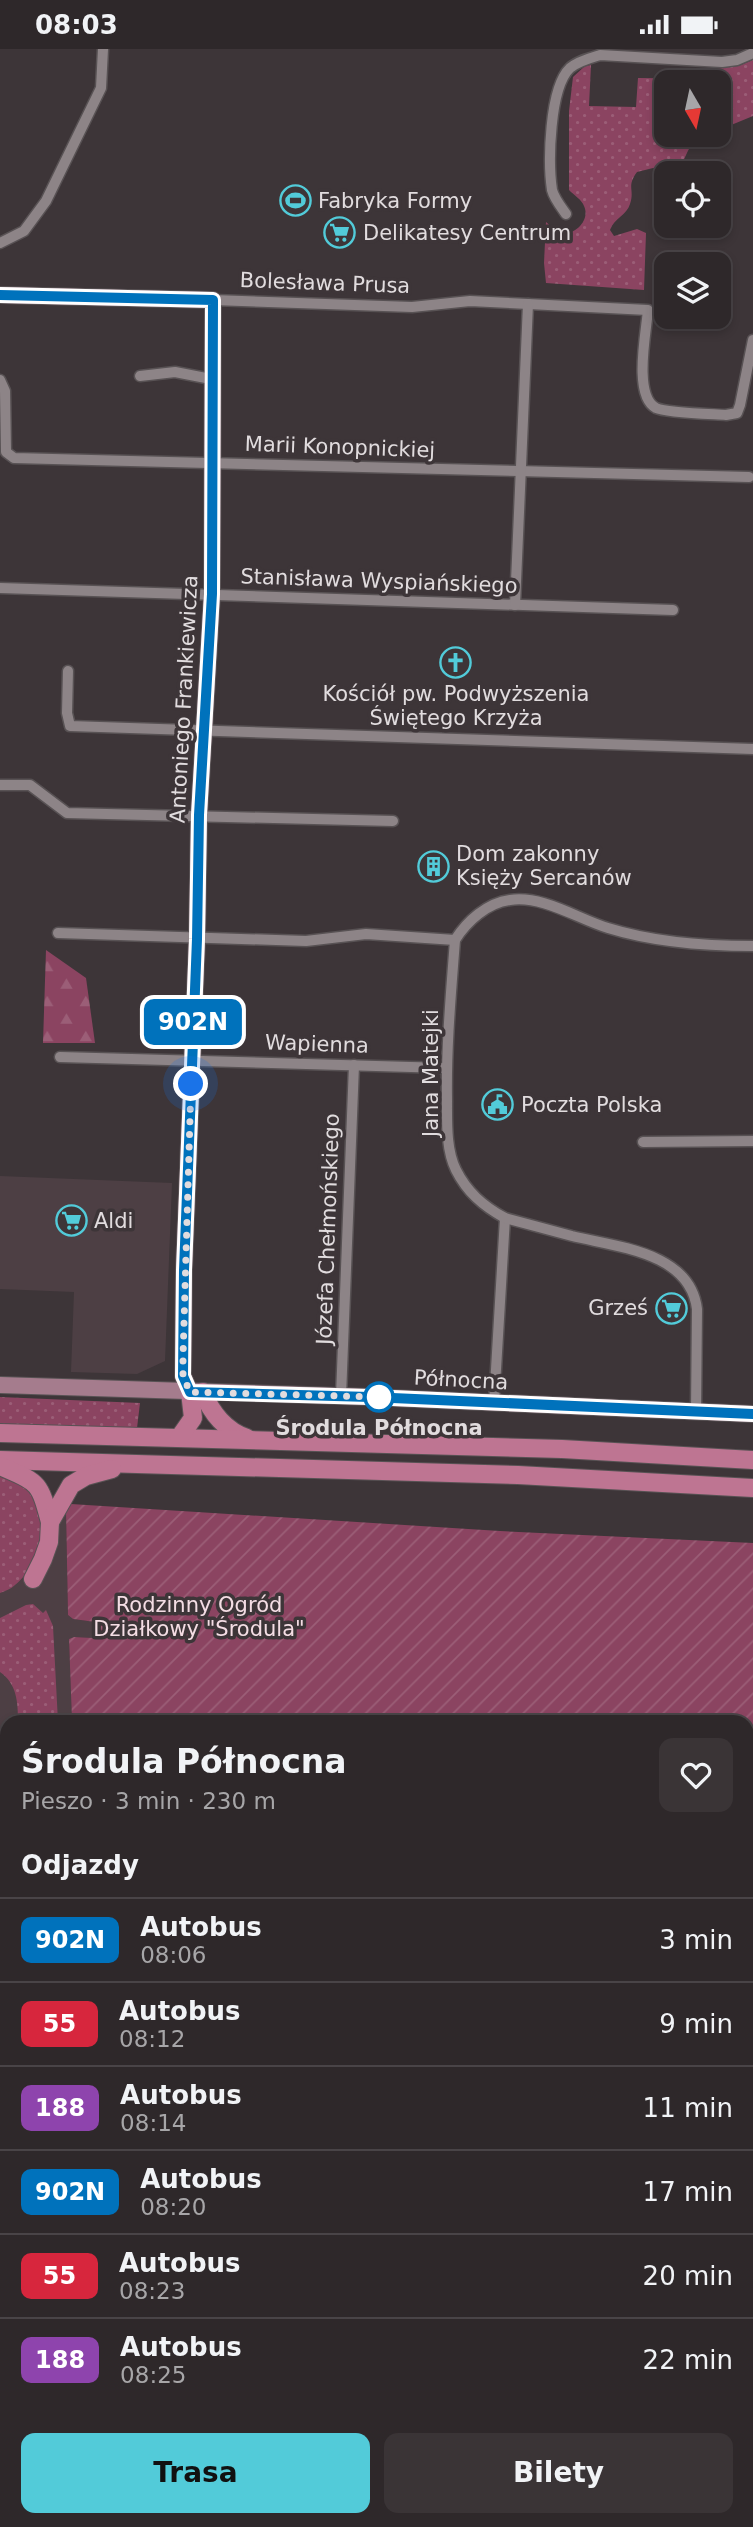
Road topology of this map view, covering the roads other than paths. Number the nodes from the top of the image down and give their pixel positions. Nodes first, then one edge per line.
1 (103, 49) edge
2 (753, 53) edge
3 (566, 214) dead end
4 (0, 243) edge
5 (0, 295) edge
6 (213, 300) junction
7 (528, 304) junction
8 (753, 340) edge
9 (140, 376) dead end
10 (211, 379) junction
11 (0, 380) edge
12 (212, 462) junction
13 (520, 471) junction
14 (749, 477) dead end
15 (0, 588) edge
16 (212, 594) junction
17 (515, 605) junction
18 (673, 610) dead end
19 (68, 671) dead end
20 (204, 731) junction
21 (753, 749) edge
22 (0, 785) edge
23 (199, 815) junction
24 (393, 821) dead end
25 (58, 933) dead end
26 (197, 939) junction
27 (455, 940) junction
28 (753, 946) edge
29 (60, 1057) dead end
30 (192, 1060) junction
31 (354, 1065) junction
32 (446, 1068) junction
33 (753, 1141) edge
34 (643, 1142) dead end
35 (505, 1218) junction
36 (0, 1385) edge
37 (197, 1392) junction
38 (341, 1396) junction
39 (494, 1403) junction
40 (696, 1411) junction
41 (753, 1414) edge
42 (0, 1433) edge
43 (179, 1438) junction
44 (254, 1440) junction
45 (0, 1460) edge
46 (753, 1460) edge
47 (125, 1464) junction
48 (0, 1466) edge
49 (753, 1488) edge
50 (50, 1522) junction
51 (33, 1579) dead end

1 - 4 street
2 - 3 street
5 - 6 street, Bolesława Prusa
6 - 7 street, Bolesława Prusa
6 - 10 street, Antoniego Frankiewicza
7 - 8 street, Bolesława Prusa
7 - 13 street
9 - 10 street
10 - 12 street, Antoniego Frankiewicza
11 - 12 street, Marii Konopnickiej
12 - 13 street, Marii Konopnickiej
12 - 16 street, Antoniego Frankiewicza
13 - 14 street, Marii Konopnickiej
13 - 17 street
15 - 16 street, Stanisława Wyspiańskiego
16 - 17 street, Stanisława Wyspiańskiego
16 - 20 street, Antoniego Frankiewicza
17 - 18 street, Stanisława Wyspiańskiego
19 - 20 street
20 - 21 street
20 - 23 street, Antoniego Frankiewicza
22 - 23 street
23 - 24 street
23 - 26 street, Antoniego Frankiewicza
25 - 26 street
26 - 27 street
26 - 30 street, Antoniego Frankiewicza
27 - 28 street
27 - 32 street, Jana Matejki
29 - 30 street, Wapienna
30 - 31 street, Wapienna
30 - 37 street, Antoniego Frankiewicza
31 - 32 street, Wapienna
31 - 38 street, Józefa Chełmońskiego
32 - 35 street, Jana Matejki
33 - 34 street
35 - 39 street
35 - 40 street, Jana Matejki
36 - 37 street, Północna
37 - 38 street, Północna
37 - 43 main road
37 - 44 main road
38 - 39 street, Północna
39 - 40 street, Północna
40 - 41 street, Północna
42 - 43 main road
43 - 44 main road
44 - 46 main road
45 - 47 main road
47 - 49 main road
47 - 50 main road
48 - 50 main road
50 - 51 main road

